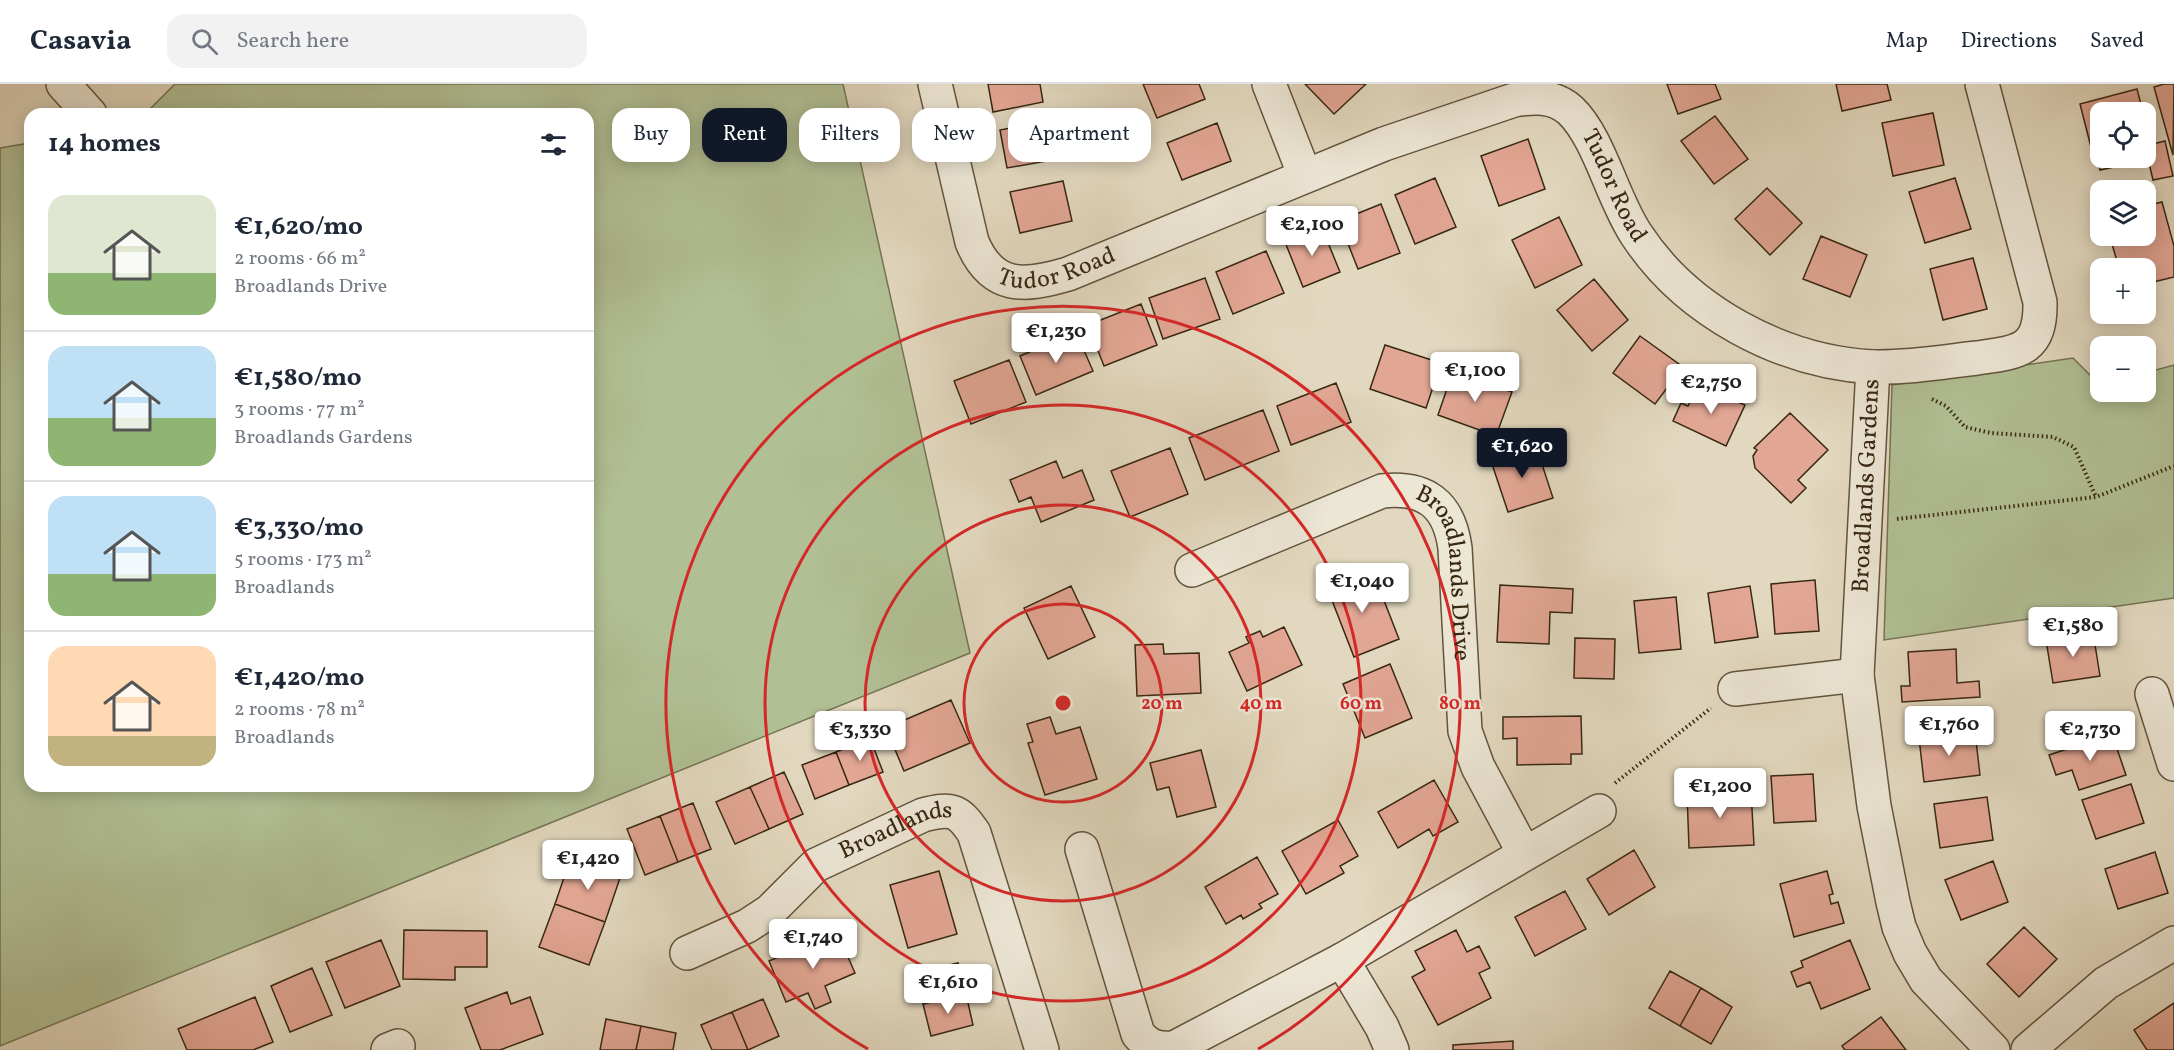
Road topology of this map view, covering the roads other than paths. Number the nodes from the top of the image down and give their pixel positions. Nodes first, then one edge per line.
1 (63, 84) edge
2 (935, 84) edge
3 (1269, 84) edge
4 (1982, 84) edge
5 (85, 108) edge
6 (1305, 176) junction
7 (1874, 367) junction
8 (1192, 570) dead end
9 (1857, 675) junction
10 (1735, 689) road end
11 (2152, 694) dead end
12 (2174, 764) edge
13 (1599, 811) road end
14 (1082, 849) dead end
15 (1524, 853) junction
16 (2174, 943) edge
17 (687, 953) dead end
18 (1342, 960) junction
19 (1042, 1050) edge
20 (1392, 1050) edge
21 (1993, 1050) edge
22 (2028, 1050) edge

1 - 5 street
2 - 6 street, Tudor Road
3 - 6 street
4 - 7 street, Broadlands Gardens
6 - 7 street, Tudor Road
7 - 9 street, Broadlands Gardens
8 - 15 street, Broadlands Drive
9 - 10 street
9 - 21 street, Broadlands Gardens
11 - 12 street
13 - 15 street
14 - 18 street
15 - 18 street
16 - 22 street
17 - 19 street, Broadlands
18 - 20 street

